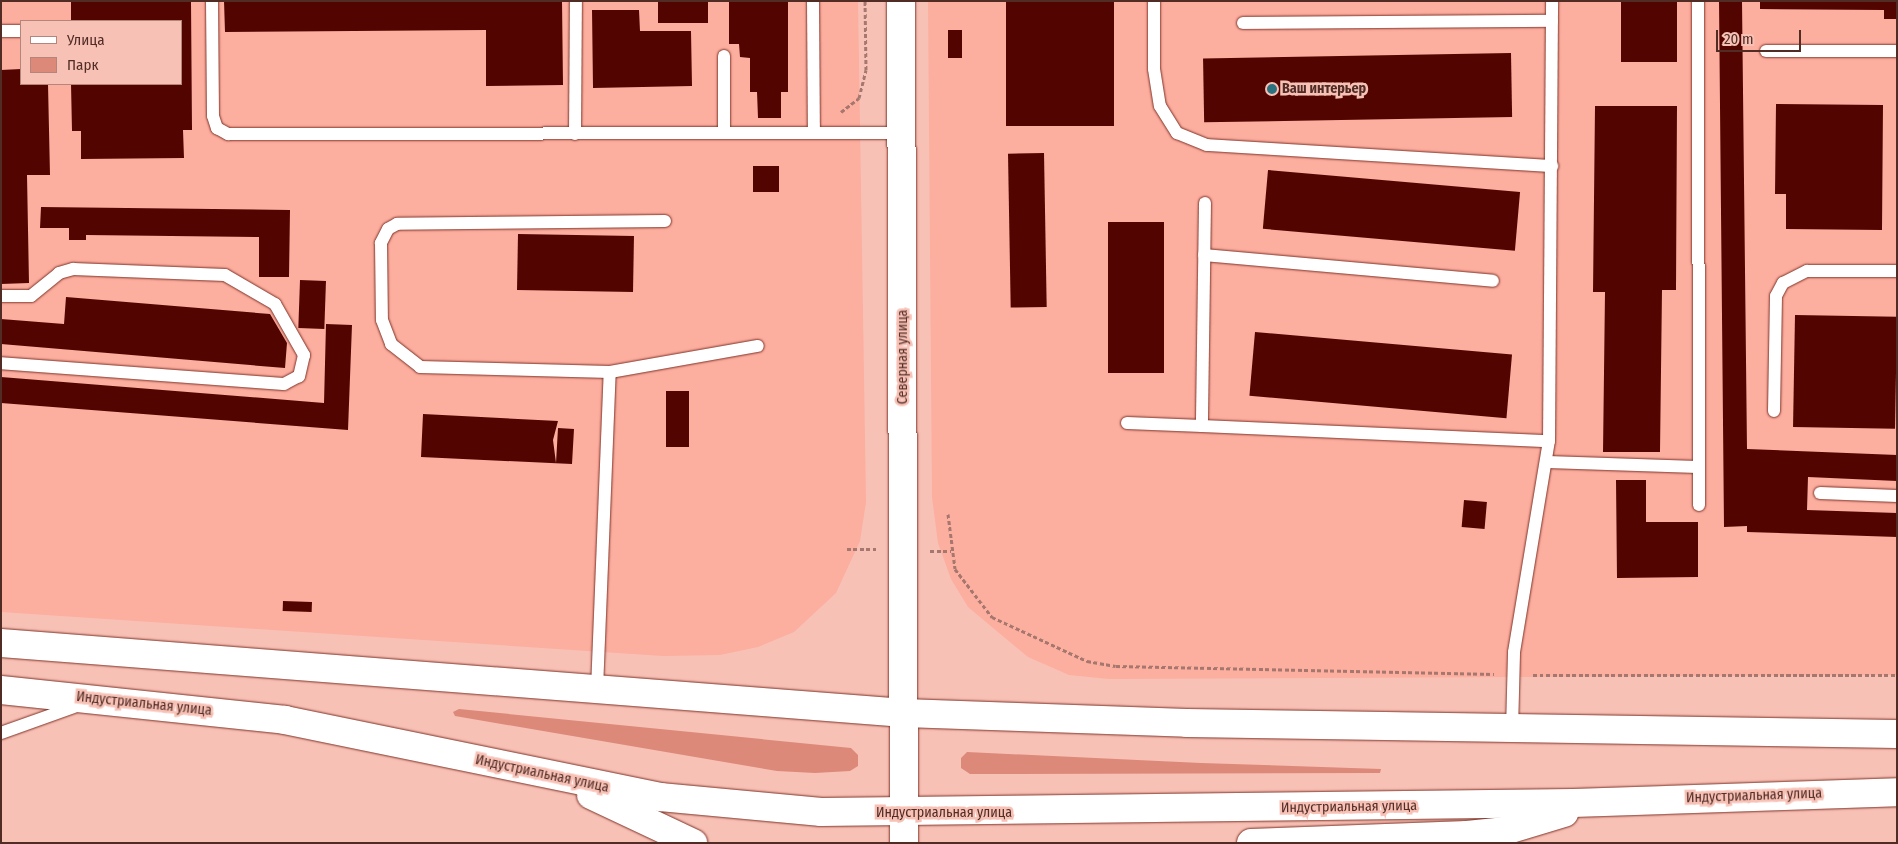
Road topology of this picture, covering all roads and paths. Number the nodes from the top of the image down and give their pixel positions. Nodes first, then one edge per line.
1 (212, 1) edge
2 (576, 1) edge
3 (813, 1) edge
4 (865, 1) edge
5 (901, 1) edge
6 (1154, 1) edge
7 (1552, 1) edge
8 (1698, 1) edge
9 (1552, 21) junction
10 (1243, 23) dead end
11 (1, 31) edge
12 (20, 31) edge
13 (1766, 51) dead end
14 (1897, 51) edge
15 (724, 56) dead end
16 (813, 115) junction
17 (814, 133) junction
18 (902, 133) junction
19 (576, 134) junction
20 (724, 134) junction
21 (1552, 166) junction
22 (1204, 203) dead end
23 (665, 221) dead end
24 (1204, 255) junction
25 (1897, 271) edge
26 (1493, 281) dead end
27 (1, 296) edge
28 (758, 346) dead end
29 (1, 363) edge
30 (610, 372) junction
31 (1774, 411) dead end
32 (1127, 423) dead end
33 (1202, 426) junction
34 (1549, 441) junction
35 (1546, 462) junction
36 (1699, 467) junction
37 (1820, 493) dead end
38 (1897, 496) edge
39 (1699, 504) dead end
40 (948, 514) dead end
41 (1, 643) edge
42 (1511, 674) junction
43 (1897, 675) edge
44 (597, 689) junction
45 (1, 690) edge
46 (137, 702) junction
47 (904, 713) junction
48 (1512, 730) junction
49 (1, 732) edge
50 (1897, 734) edge
51 (548, 777) junction
52 (1897, 792) edge
53 (1598, 802) junction
54 (904, 814) junction
55 (693, 843) edge
56 (904, 843) edge
57 (1251, 843) edge

1 - 19 lane
2 - 19 lane
3 - 16 lane
4 - 16 path
5 - 18 main road, Северная улица
6 - 21 lane
7 - 9 lane
8 - 36 lane
9 - 10 lane
9 - 21 lane
11 - 12 lane
13 - 14 lane
15 - 20 lane
16 - 17 lane
17 - 18 lane
17 - 20 lane
18 - 47 main road, Северная улица
19 - 20 lane
21 - 34 lane
22 - 24 lane
23 - 30 lane
24 - 26 lane
24 - 33 lane
25 - 31 lane
27 - 29 lane
28 - 30 lane
30 - 44 lane
32 - 33 lane
33 - 34 lane
34 - 35 lane
35 - 36 lane
35 - 42 lane
36 - 39 lane
37 - 38 lane
40 - 42 path
41 - 44 main road
42 - 43 path
42 - 48 lane
44 - 47 main road
45 - 46 main road, Индустриальная улица
46 - 49 lane
46 - 51 main road, Индустриальная улица
47 - 48 main road
47 - 54 main road, Северная улица
48 - 50 main road
51 - 54 main road, Индустриальная улица
51 - 55 main road
52 - 53 main road, Индустриальная улица
53 - 54 main road, Индустриальная улица
53 - 57 main road
54 - 56 main road, Северная улица

